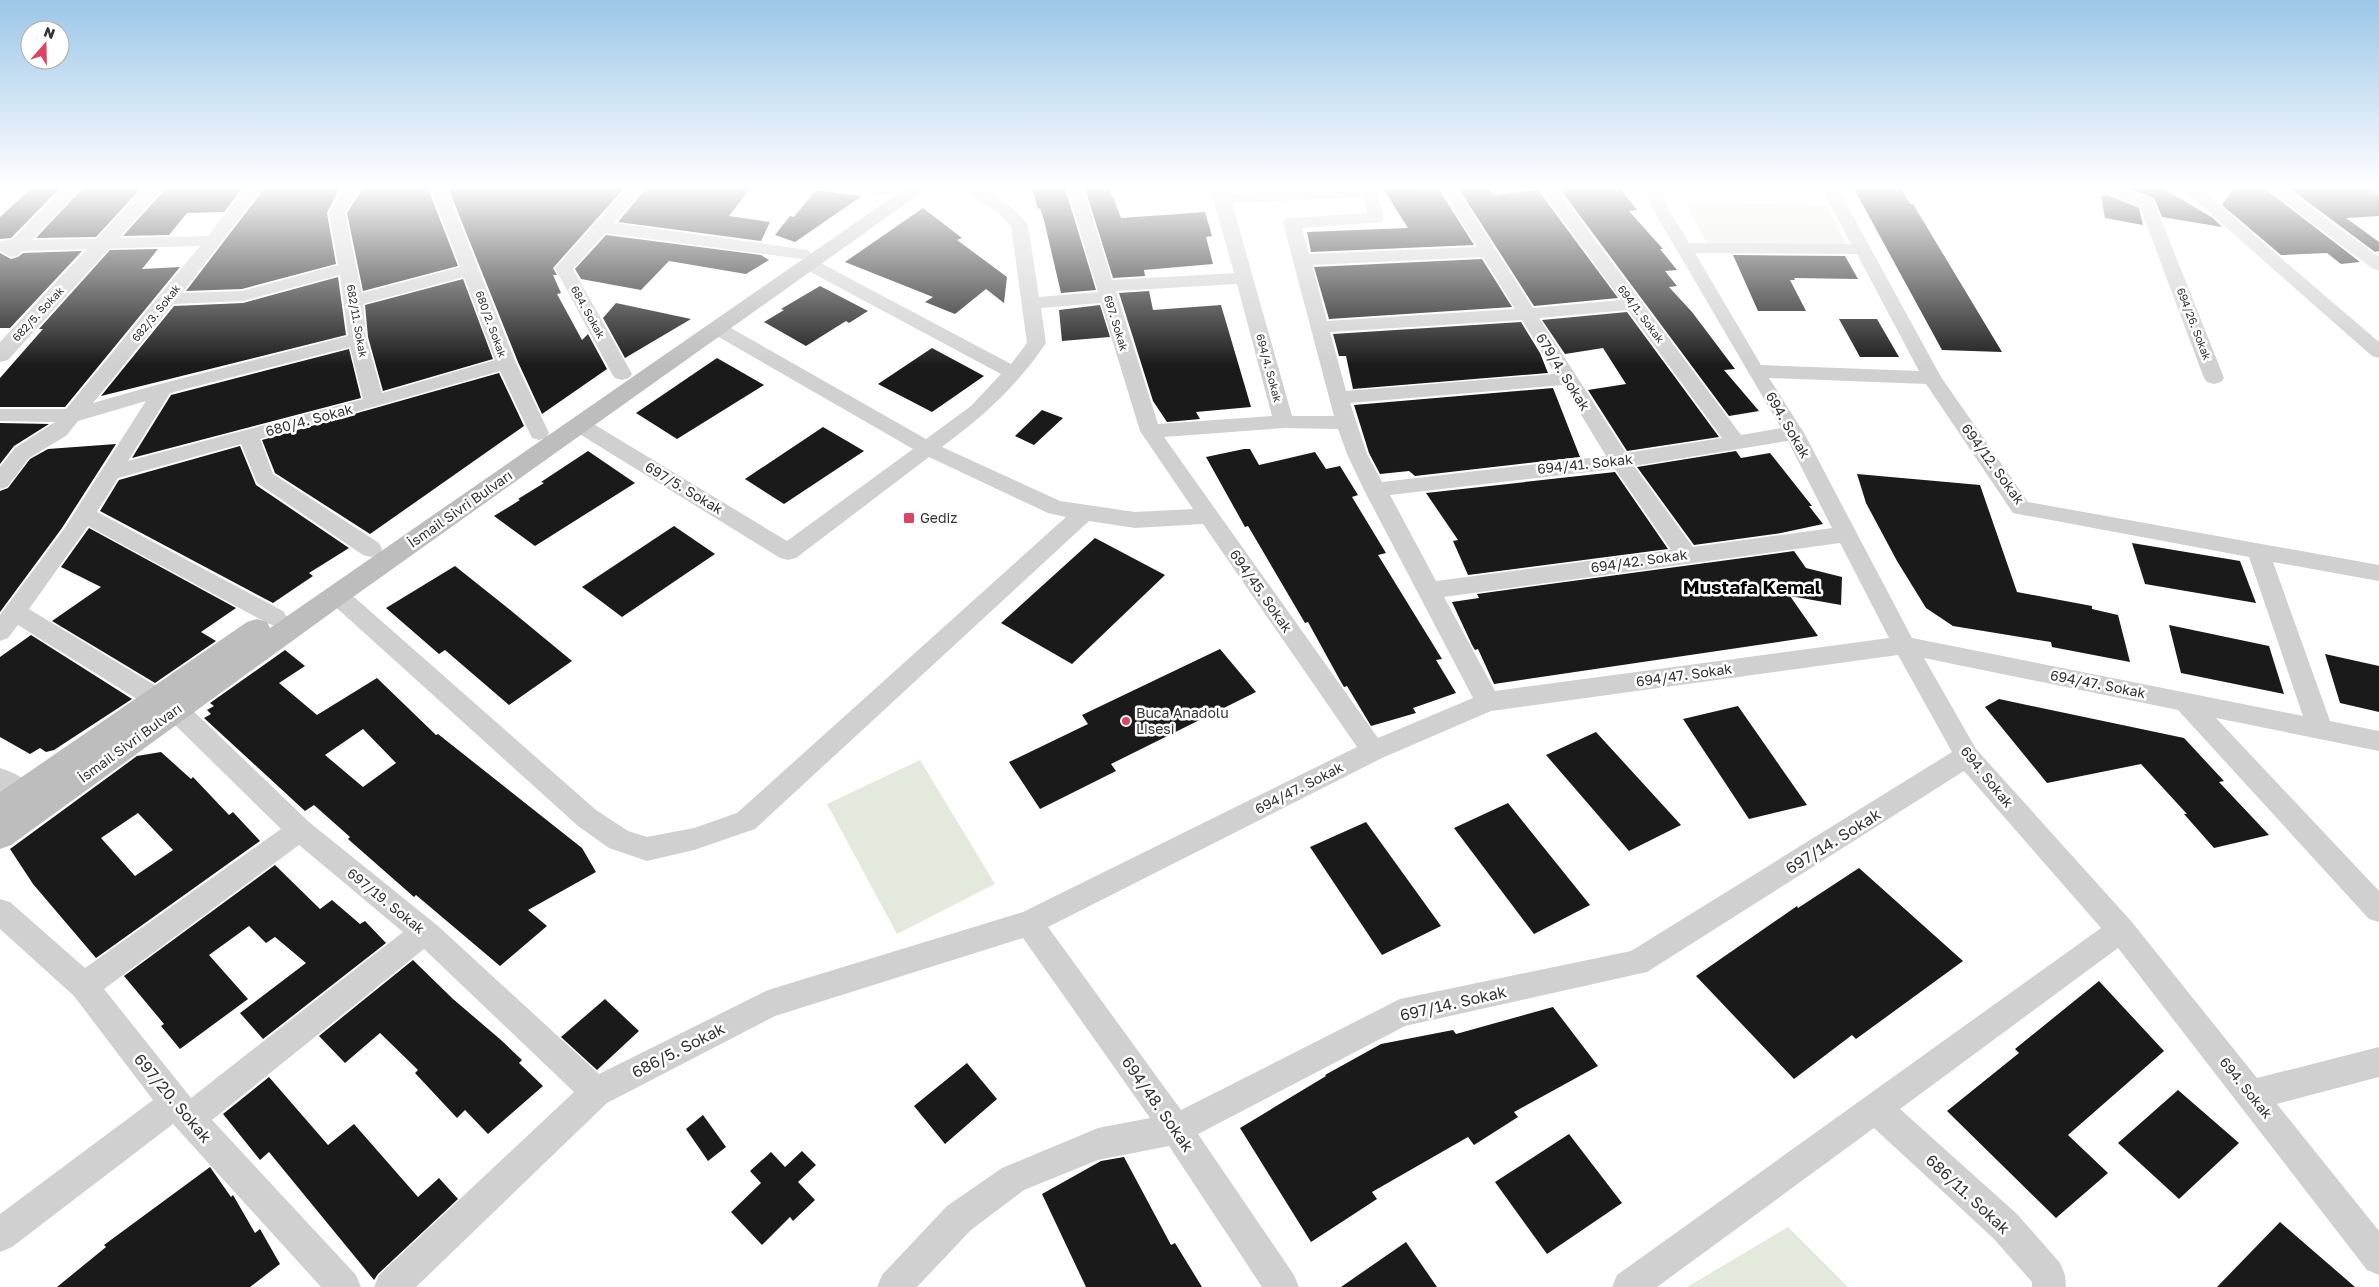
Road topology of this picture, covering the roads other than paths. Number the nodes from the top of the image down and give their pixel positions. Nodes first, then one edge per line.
1 (54, 245) edge
2 (104, 245) edge
3 (209, 245) edge
4 (343, 245) edge
5 (461, 245) edge
6 (585, 245) edge
7 (719, 245) edge
8 (822, 245) edge
9 (827, 245) edge
10 (1022, 245) edge
11 (1092, 245) edge
12 (1235, 245) edge
13 (1297, 245) edge
14 (1484, 245) edge
15 (1590, 245) edge
16 (1682, 245) edge
17 (1860, 245) edge
18 (2163, 245) edge
19 (2255, 245) edge
20 (2352, 245) edge
21 (9, 246) edge
22 (1684, 248) junction
23 (1862, 249) junction
24 (1488, 252) junction
25 (805, 259) junction
26 (1301, 260) junction
27 (0, 263) edge
28 (2379, 265) edge
29 (347, 268) junction
30 (471, 270) junction
31 (1245, 278) junction
32 (1106, 291) junction
33 (168, 299) junction
34 (354, 301) junction
35 (1031, 303) junction
36 (1634, 304) junction
37 (1526, 314) junction
38 (1319, 327) junction
39 (718, 328) junction
40 (358, 339) junction
41 (2379, 352) edge
42 (0, 355) edge
43 (506, 363) junction
44 (1755, 371) junction
45 (1013, 373) junction
46 (622, 374) junction
47 (1932, 378) junction
48 (2214, 378) dead end
49 (1567, 379) junction
50 (163, 389) junction
51 (1338, 398) junction
52 (374, 402) junction
53 (0, 416) edge
54 (72, 416) junction
55 (1284, 422) junction
56 (1347, 423) junction
57 (580, 425) junction
58 (1150, 431) junction
59 (539, 433) junction
60 (1794, 433) junction
61 (249, 437) junction
62 (1736, 442) junction
63 (927, 448) junction
64 (1620, 460) junction
65 (110, 473) junction
66 (0, 482) edge
67 (1375, 490) junction
68 (1084, 512) junction
69 (84, 514) junction
70 (1209, 516) junction
71 (1847, 534) junction
72 (371, 548) junction
73 (2258, 552) junction
74 (1687, 555) junction
75 (2379, 573) edge
76 (1431, 590) junction
77 (337, 596) junction
78 (15, 612) junction
79 (276, 617) junction
80 (0, 632) edge
81 (1904, 645) junction
82 (1488, 702) junction
83 (2186, 702) junction
84 (167, 704) junction
85 (2320, 729) junction
86 (2379, 741) edge
87 (1373, 751) junction
88 (1967, 756) junction
89 (7, 794) edge
90 (300, 830) junction
91 (0, 836) edge
92 (2379, 910) edge
93 (0, 911) edge
94 (1029, 923) junction
95 (2120, 930) junction
96 (424, 932) junction
97 (84, 986) junction
98 (2379, 1062) edge
99 (596, 1092) junction
100 (2252, 1095) junction
101 (1876, 1108) junction
102 (182, 1111) junction
103 (1176, 1128) junction
104 (0, 1235) edge
105 (2379, 1258) edge
106 (344, 1287) edge
107 (391, 1287) edge
108 (894, 1287) edge
109 (1282, 1287) edge
110 (1629, 1287) edge
111 (2049, 1287) edge

1 - 21 street
2 - 42 street, 682/5. Sokak
3 - 33 street, 682/3. Sokak
4 - 29 street, 682/11. Sokak
5 - 30 street, 680/2. Sokak
6 - 46 street, 684. Sokak
7 - 25 street
8 - 25 main road, İsmail Sivri Bulvarı
9 - 25 main road, İsmail Sivri Bulvarı
10 - 35 street
11 - 32 street, 697. Sokak
12 - 31 street, 694/4. Sokak
13 - 26 street
14 - 24 street, 679/4. Sokak
15 - 36 street, 694/1. Sokak
16 - 22 street, 694. Sokak
17 - 23 street, 694/12. Sokak
18 - 48 street, 694/26. Sokak
19 - 41 street
20 - 28 street
21 - 27 street
22 - 23 street
22 - 44 street, 694. Sokak
23 - 47 street, 694/12. Sokak
24 - 26 street
24 - 37 street, 679/4. Sokak
25 - 39 main road, İsmail Sivri Bulvarı
25 - 45 street
25 - 46 main road, İsmail Sivri Bulvarı
26 - 38 street
29 - 33 street
29 - 34 street, 682/11. Sokak
30 - 34 street
30 - 43 street, 680/2. Sokak
31 - 32 street
31 - 55 street, 694/4. Sokak
32 - 35 street
32 - 58 street, 697. Sokak
33 - 54 street, 682/3. Sokak
34 - 40 street, 682/11. Sokak
35 - 45 street
36 - 37 street
36 - 62 street, 694/1. Sokak
37 - 38 street
37 - 49 street, 679/4. Sokak
38 - 51 street
39 - 57 main road, İsmail Sivri Bulvarı
39 - 63 street
40 - 50 street
40 - 52 street, 682/11. Sokak
43 - 52 street, 680/4. Sokak
43 - 59 street, 680/2. Sokak
44 - 47 street
44 - 60 street, 694. Sokak
45 - 63 street
46 - 59 main road, İsmail Sivri Bulvarı
47 - 73 street, 694/12. Sokak
49 - 51 street
49 - 64 street, 679/4. Sokak
50 - 54 street
50 - 65 street
51 - 56 street
52 - 61 street, 680/4. Sokak
53 - 54 street
54 - 66 street, 682/3. Sokak
55 - 56 street
55 - 58 street, 694/4. Sokak
56 - 67 street
57 - 63 street, 697/5. Sokak
57 - 77 main road, İsmail Sivri Bulvarı
58 - 70 street, 694/45. Sokak
59 - 72 main road, İsmail Sivri Bulvarı
60 - 62 street, 694/41. Sokak
60 - 71 street, 694. Sokak
61 - 65 street, 680/4. Sokak
61 - 72 street
62 - 64 street, 694/41. Sokak
63 - 68 street
64 - 67 street, 694/41. Sokak
64 - 74 street, 679/4. Sokak
65 - 69 street
67 - 76 street
68 - 70 street
68 - 77 street
69 - 78 street
69 - 79 street
70 - 87 street, 694/45. Sokak
71 - 74 street, 694/42. Sokak
71 - 81 street, 694. Sokak
72 - 79 main road, İsmail Sivri Bulvarı
73 - 75 street, 694/12. Sokak
73 - 85 street
74 - 76 street, 694/42. Sokak
76 - 82 street
77 - 84 main road, İsmail Sivri Bulvarı
78 - 80 street
78 - 84 street, 697/19. Sokak
79 - 84 main road, İsmail Sivri Bulvarı
81 - 82 street, 694/47. Sokak
81 - 83 street, 694/47. Sokak
81 - 88 street, 694. Sokak
82 - 87 street, 694/47. Sokak
83 - 85 street, 694/47. Sokak
83 - 92 street
84 - 89 main road, İsmail Sivri Bulvarı
84 - 90 street, 697/19. Sokak
84 - 91 main road, İsmail Sivri Bulvarı
85 - 86 street, 694/47. Sokak
87 - 94 street, 694/47. Sokak
88 - 95 street, 694. Sokak
88 - 103 street, 697/14. Sokak
90 - 96 street, 697/19. Sokak
90 - 97 street
93 - 97 street, 697/20. Sokak
94 - 99 street, 686/5. Sokak
94 - 103 street, 694/48. Sokak
95 - 100 street, 694. Sokak
95 - 101 street
96 - 99 street, 697/19. Sokak
96 - 102 street
97 - 102 street, 697/20. Sokak
98 - 100 street
99 - 107 street, 686/5. Sokak
100 - 105 street, 694. Sokak
101 - 110 street
101 - 111 street, 686/11. Sokak
102 - 104 street
102 - 106 street, 697/20. Sokak
103 - 108 street, 697/14. Sokak
103 - 109 street, 694/48. Sokak

